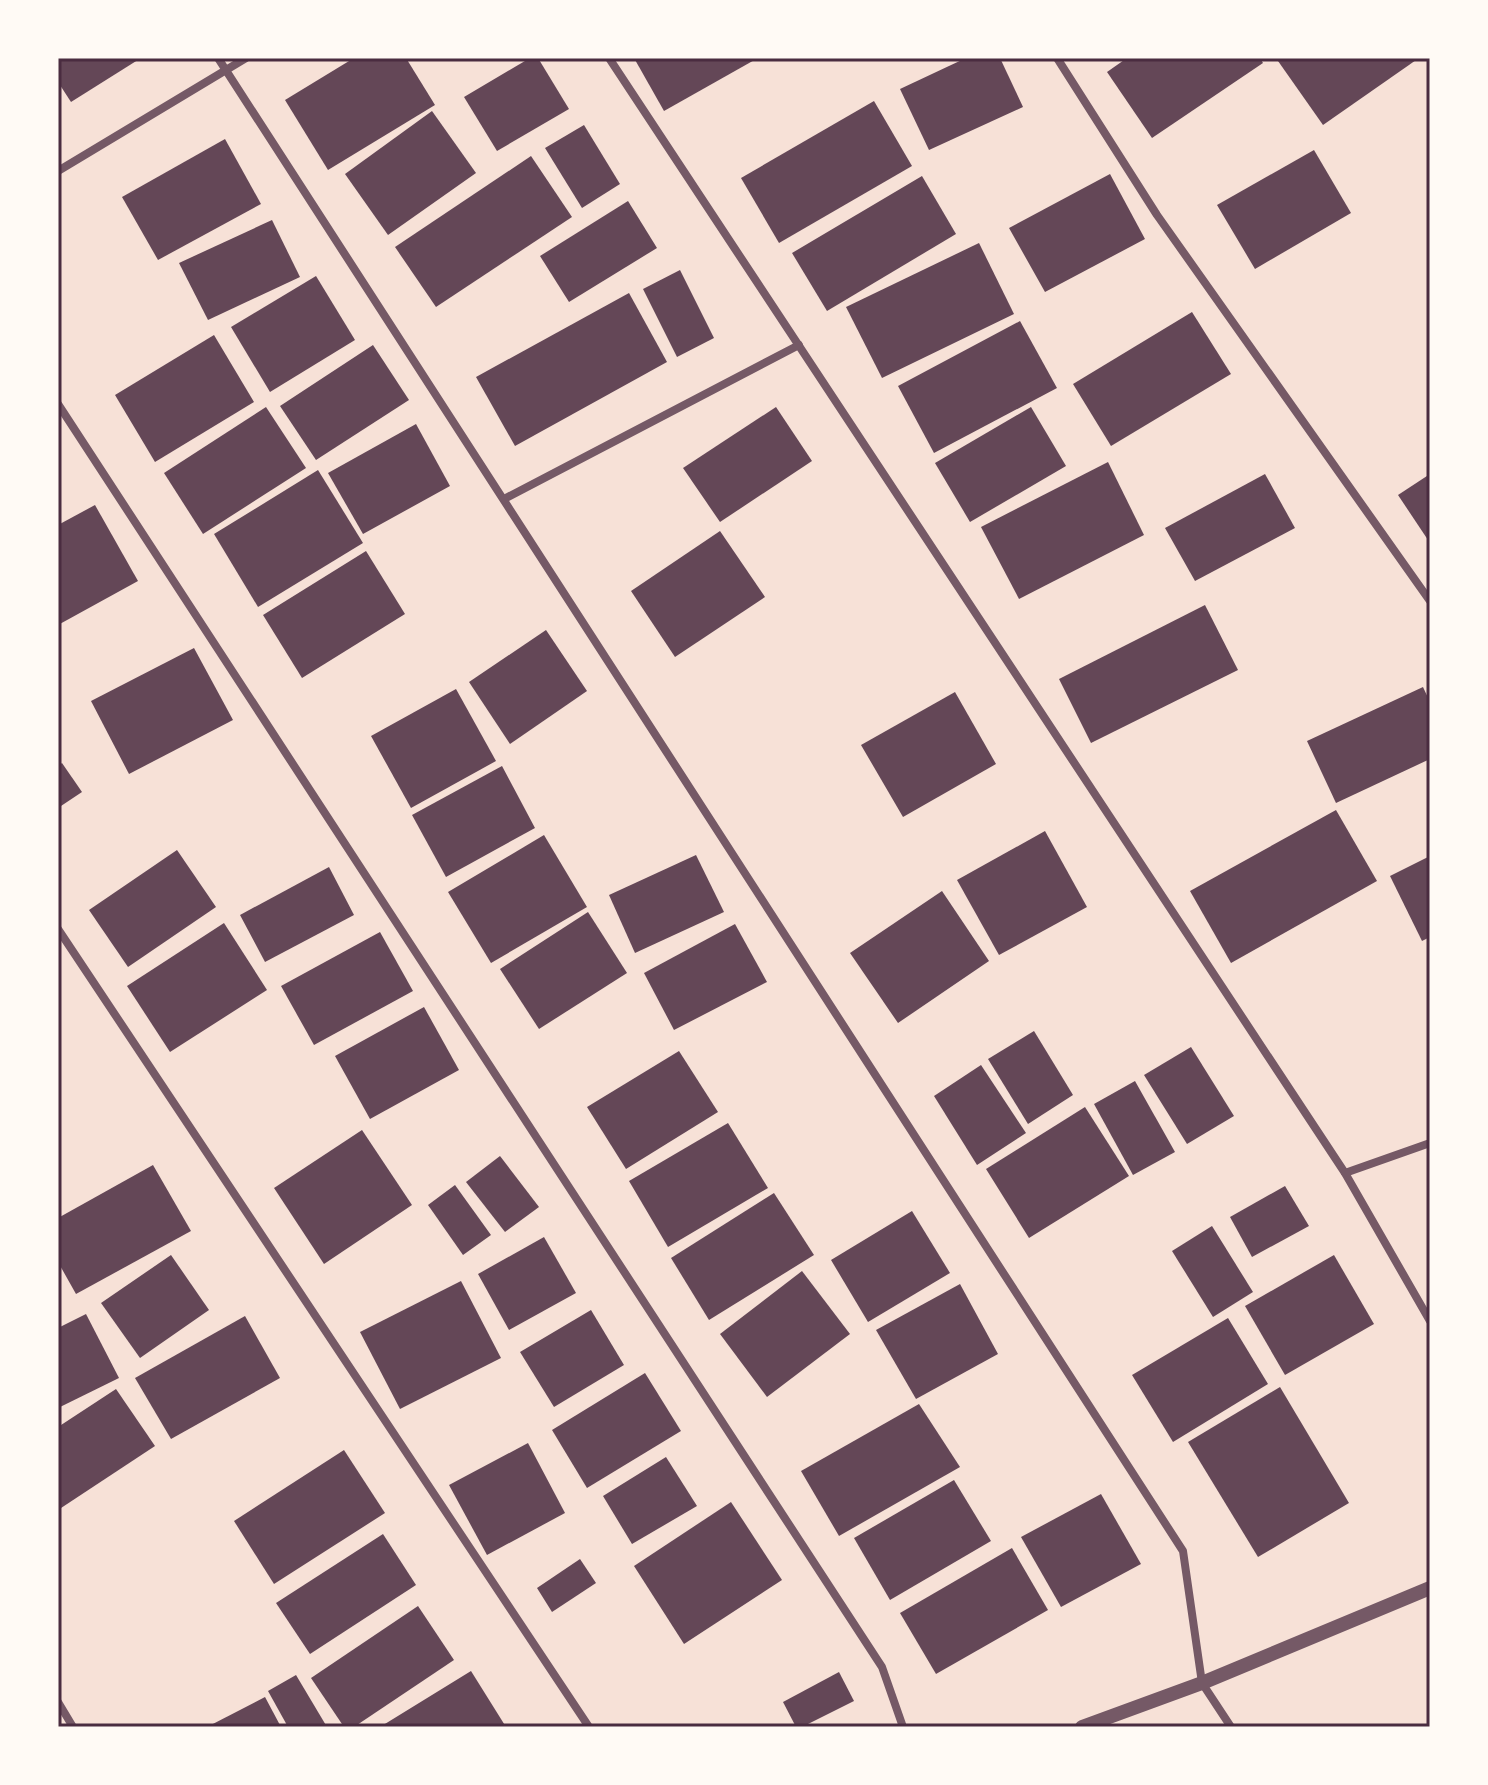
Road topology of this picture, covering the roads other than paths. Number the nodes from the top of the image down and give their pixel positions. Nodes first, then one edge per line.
1 (218, 58) edge
2 (246, 58) edge
3 (609, 58) edge
4 (1057, 58) edge
5 (227, 71) junction
6 (58, 171) edge
7 (799, 345) junction
8 (58, 404) edge
9 (504, 499) junction
10 (1430, 601) edge
11 (58, 929) edge
12 (1430, 1143) edge
13 (1345, 1173) junction
14 (1430, 1321) edge
15 (1430, 1588) edge
16 (1202, 1683) junction
17 (58, 1702) edge
18 (73, 1727) edge
19 (589, 1727) edge
20 (903, 1727) edge
21 (1082, 1727) edge
22 (1231, 1727) edge

1 - 5 street
2 - 5 street
3 - 7 street
4 - 10 street
5 - 6 street
5 - 9 street
7 - 9 street
7 - 13 street
8 - 20 street
9 - 16 street
11 - 19 street
12 - 13 street
13 - 14 street
15 - 16 street
16 - 21 street
16 - 22 street
17 - 18 street

